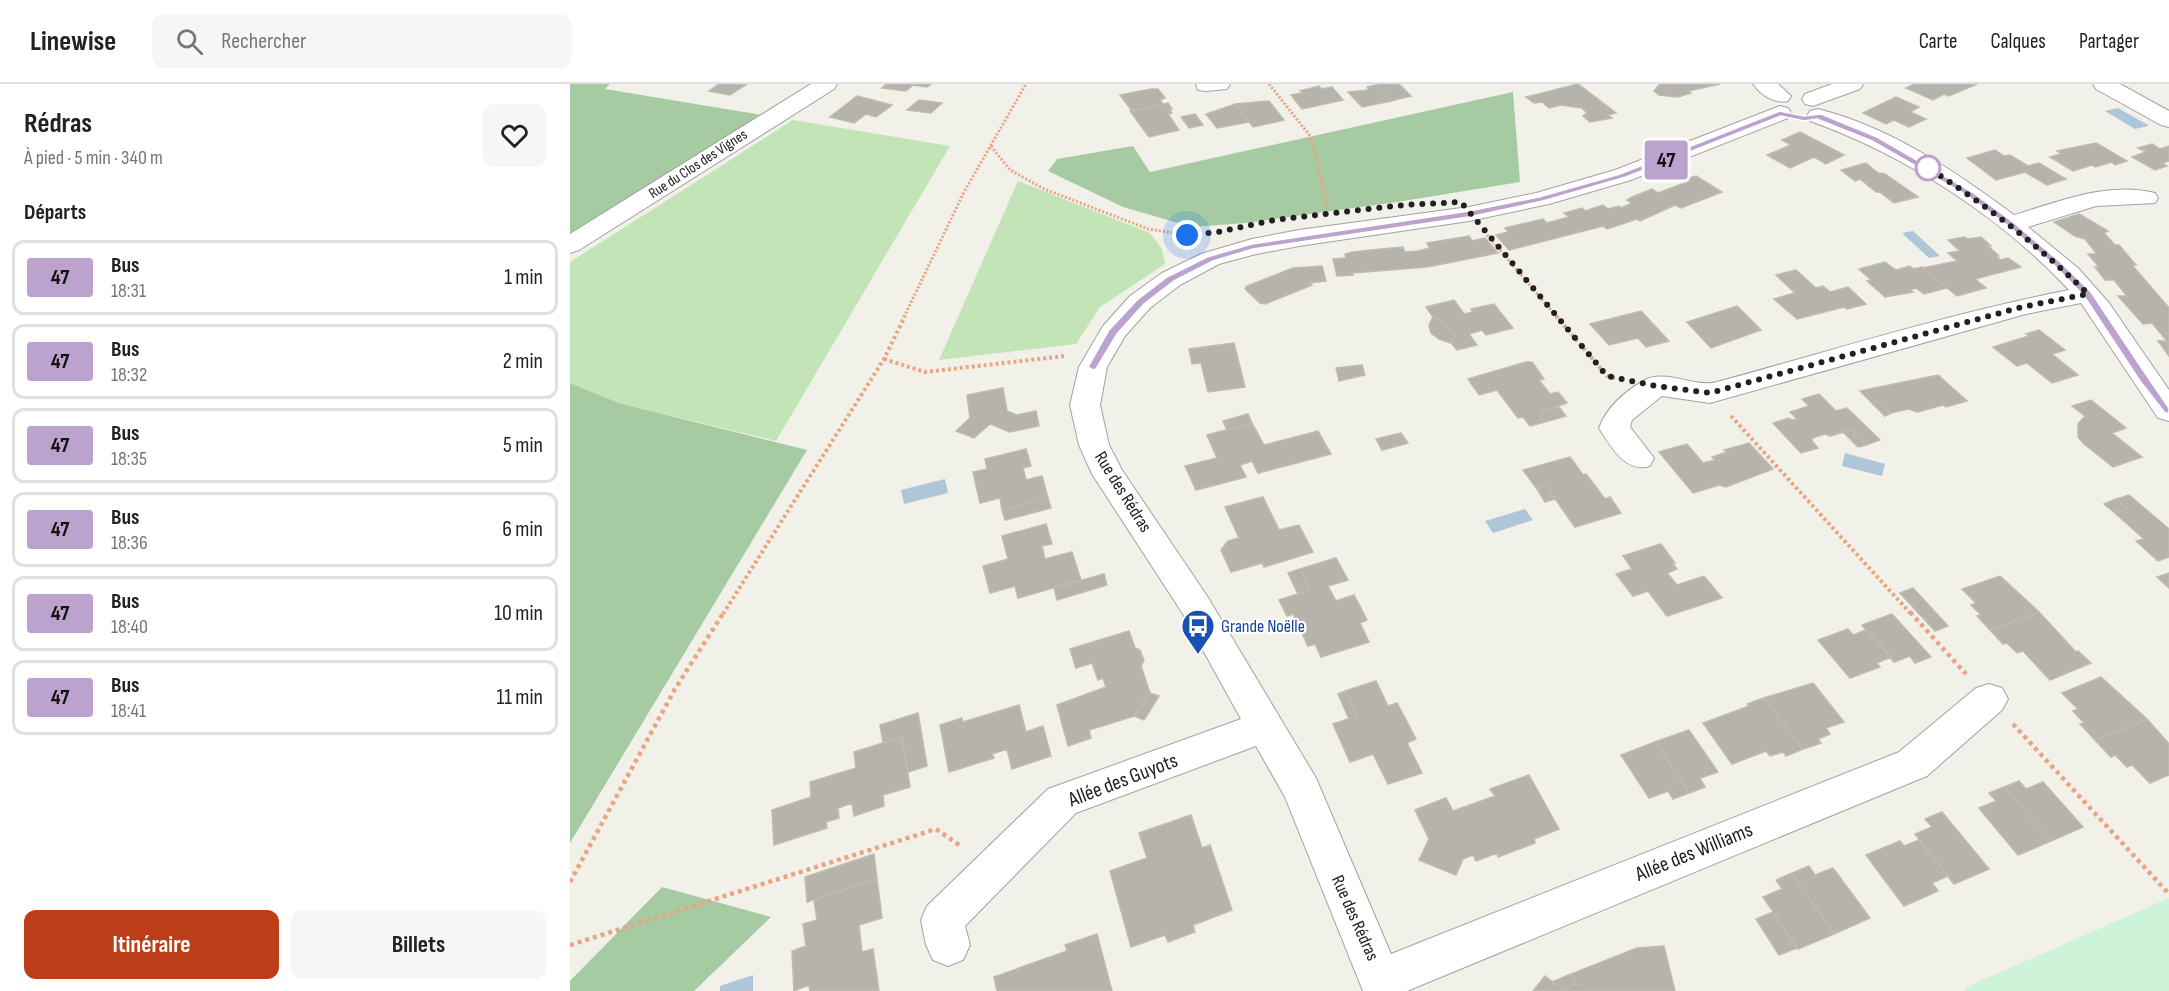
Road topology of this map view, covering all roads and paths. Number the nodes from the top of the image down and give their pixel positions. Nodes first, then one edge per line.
1 (826, 84) edge
2 (1026, 84) edge
3 (1219, 84) edge
4 (1269, 84) edge
5 (1852, 84) edge
6 (2104, 84) edge
7 (1206, 85) edge
8 (1775, 98) edge
9 (1815, 107) junction
10 (2169, 120) edge
11 (991, 146) junction
12 (2146, 198) dead end
13 (1469, 214) junction
14 (2010, 224) junction
15 (1208, 233) dead end
16 (1334, 233) junction
17 (570, 245) edge
18 (2088, 294) junction
19 (884, 359) junction
20 (1093, 367) junction
21 (1656, 386) junction
22 (1710, 393) junction
23 (2169, 411) edge
24 (1639, 458) dead end
25 (1989, 699) junction
26 (1264, 726) junction
27 (992, 868) junction
28 (570, 882) edge
29 (2169, 894) edge
30 (570, 945) edge
31 (948, 945) dead end
32 (1384, 985) edge

1 - 17 street, Rue du Clos des Vignes
2 - 11 path
3 - 7 street
4 - 16 path
5 - 9 street
6 - 10 street
8 - 9 street
8 - 13 street, Rue des Rédras
9 - 14 street
11 - 15 path
11 - 19 path
12 - 14 street
13 - 16 street, Rue des Rédras
13 - 21 path
14 - 18 street
16 - 20 street, Rue des Rédras
18 - 22 street
18 - 23 street
19 - 20 path
19 - 28 path
20 - 26 street, Rue des Rédras
21 - 22 street
21 - 24 street
22 - 25 path
25 - 29 path
25 - 32 street, Allée des Williams
26 - 27 street, Allée des Guyots
26 - 32 street, Rue des Rédras
27 - 30 path
27 - 31 street, Allée des Guyots

